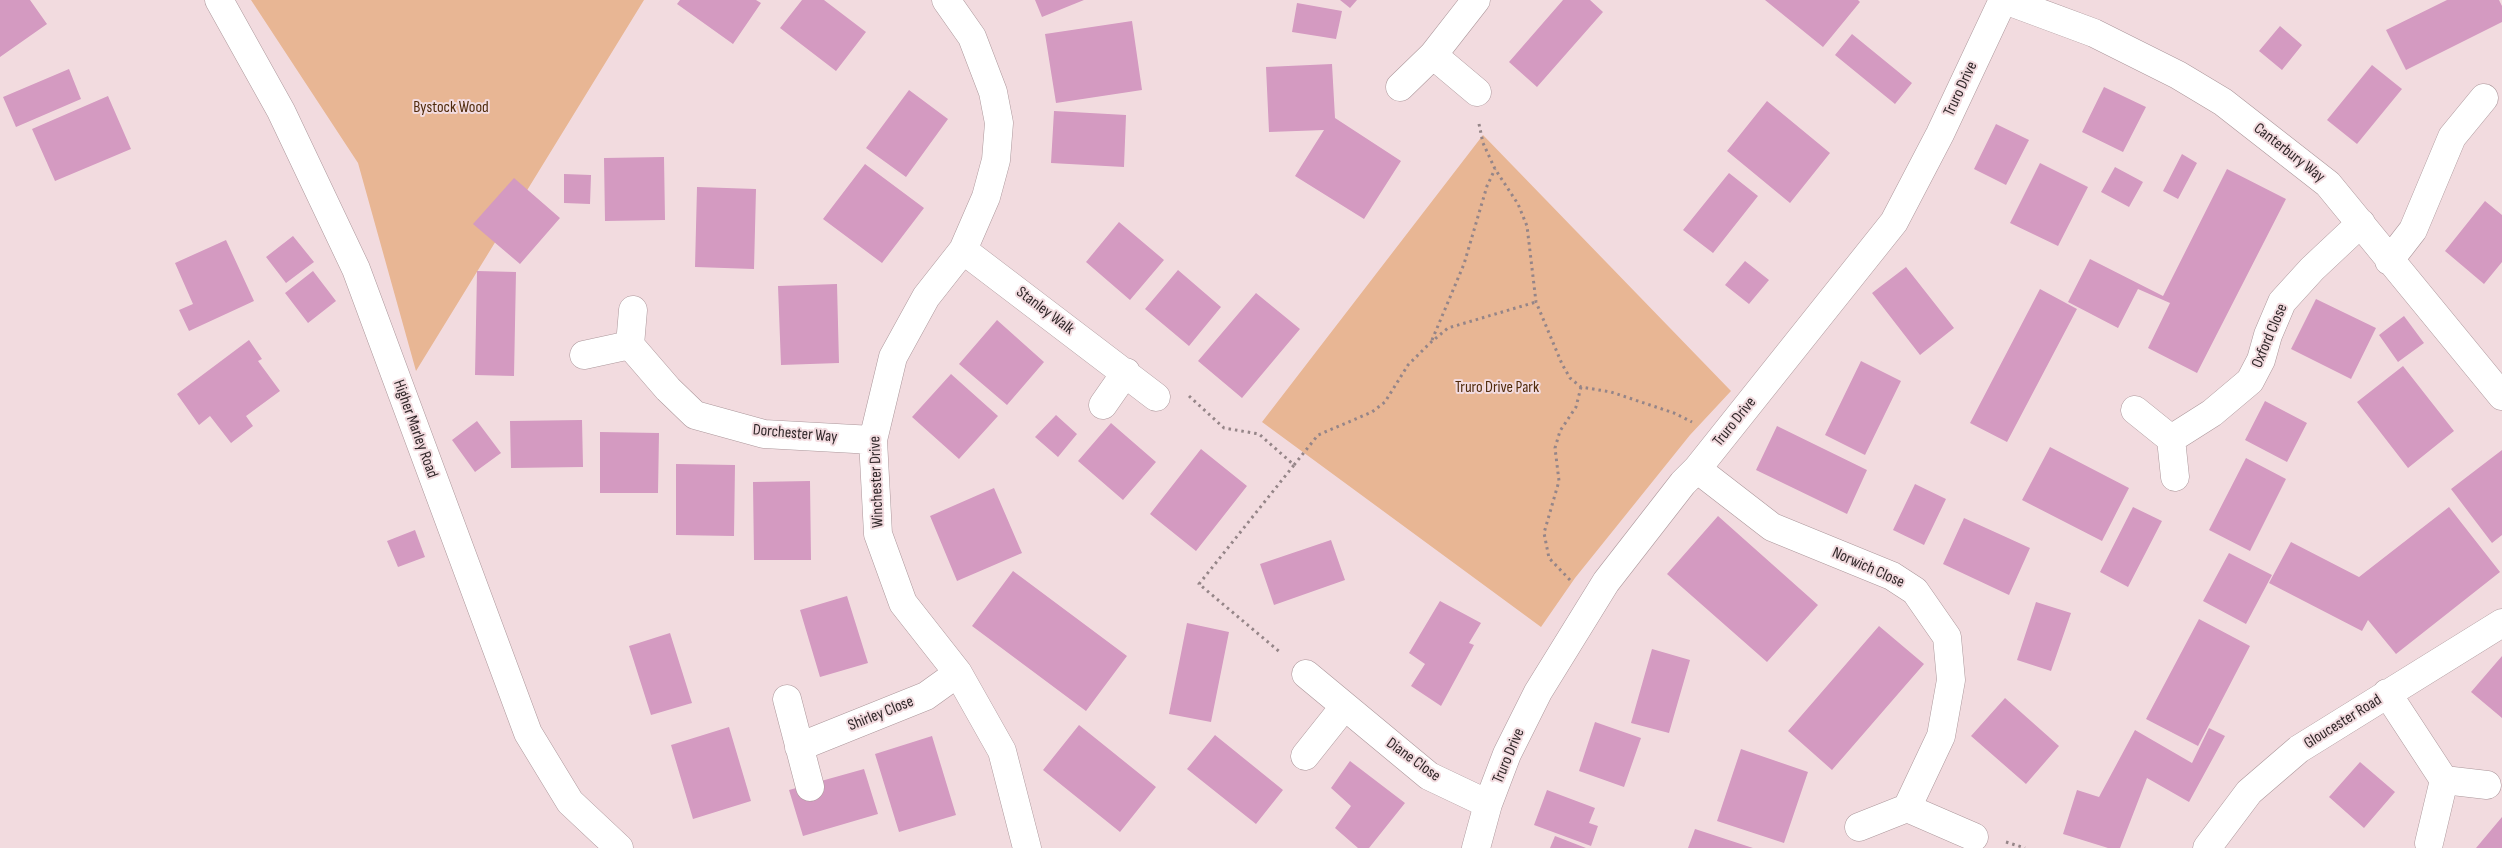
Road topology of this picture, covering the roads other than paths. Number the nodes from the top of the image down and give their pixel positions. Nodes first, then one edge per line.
1 (219, 0) edge
2 (946, 0) edge
3 (1476, 0) edge
4 (2004, 0) edge
5 (1433, 54) junction
6 (1400, 87) dead end
7 (1472, 87) road end
8 (2484, 98) dead end
9 (2361, 223) junction
10 (963, 250) junction
11 (2389, 260) junction
12 (634, 310) dead end
13 (630, 345) junction
14 (584, 356) dead end
15 (2502, 396) edge
16 (1103, 405) dead end
17 (2135, 410) dead end
18 (2171, 439) junction
19 (873, 440) junction
20 (1697, 469) junction
21 (2175, 477) dead end
22 (2502, 623) edge
23 (958, 673) junction
24 (1306, 674) road end
25 (2387, 693) junction
26 (787, 699) dead end
27 (1344, 707) junction
28 (799, 747) junction
29 (1305, 756) dead end
30 (2444, 780) junction
31 (2487, 785) dead end
32 (810, 787) dead end
33 (1488, 804) junction
34 (1907, 808) junction
35 (1859, 827) dead end
36 (1974, 837) dead end
37 (2429, 843) dead end
38 (619, 848) edge
39 (1027, 848) edge
40 (1476, 848) edge
41 (2207, 848) edge

1 - 38 street, Higher Marley Road
2 - 10 street, Winchester Drive
3 - 5 street
4 - 9 street, Canterbury Way
4 - 20 street, Truro Drive
5 - 6 street
5 - 7 street
8 - 11 street
9 - 11 street, Canterbury Way
9 - 18 street, Oxford Close
10 - 16 street, Stanley Walk
10 - 19 street, Winchester Drive
11 - 15 street, Canterbury Way
12 - 13 street
13 - 14 street
13 - 19 street, Dorchester Way
17 - 18 street
18 - 21 street
19 - 23 street, Winchester Drive
20 - 33 street, Truro Drive
20 - 34 street, Norwich Close
22 - 25 street, Gloucester Road
23 - 28 street, Shirley Close
23 - 39 street, Winchester Drive
24 - 27 street, Diane Close
25 - 30 street
25 - 41 street, Gloucester Road
26 - 28 street
27 - 29 street
27 - 33 street, Diane Close
28 - 32 street
30 - 31 street
30 - 37 street
33 - 40 street, Truro Drive
34 - 35 street
34 - 36 street

